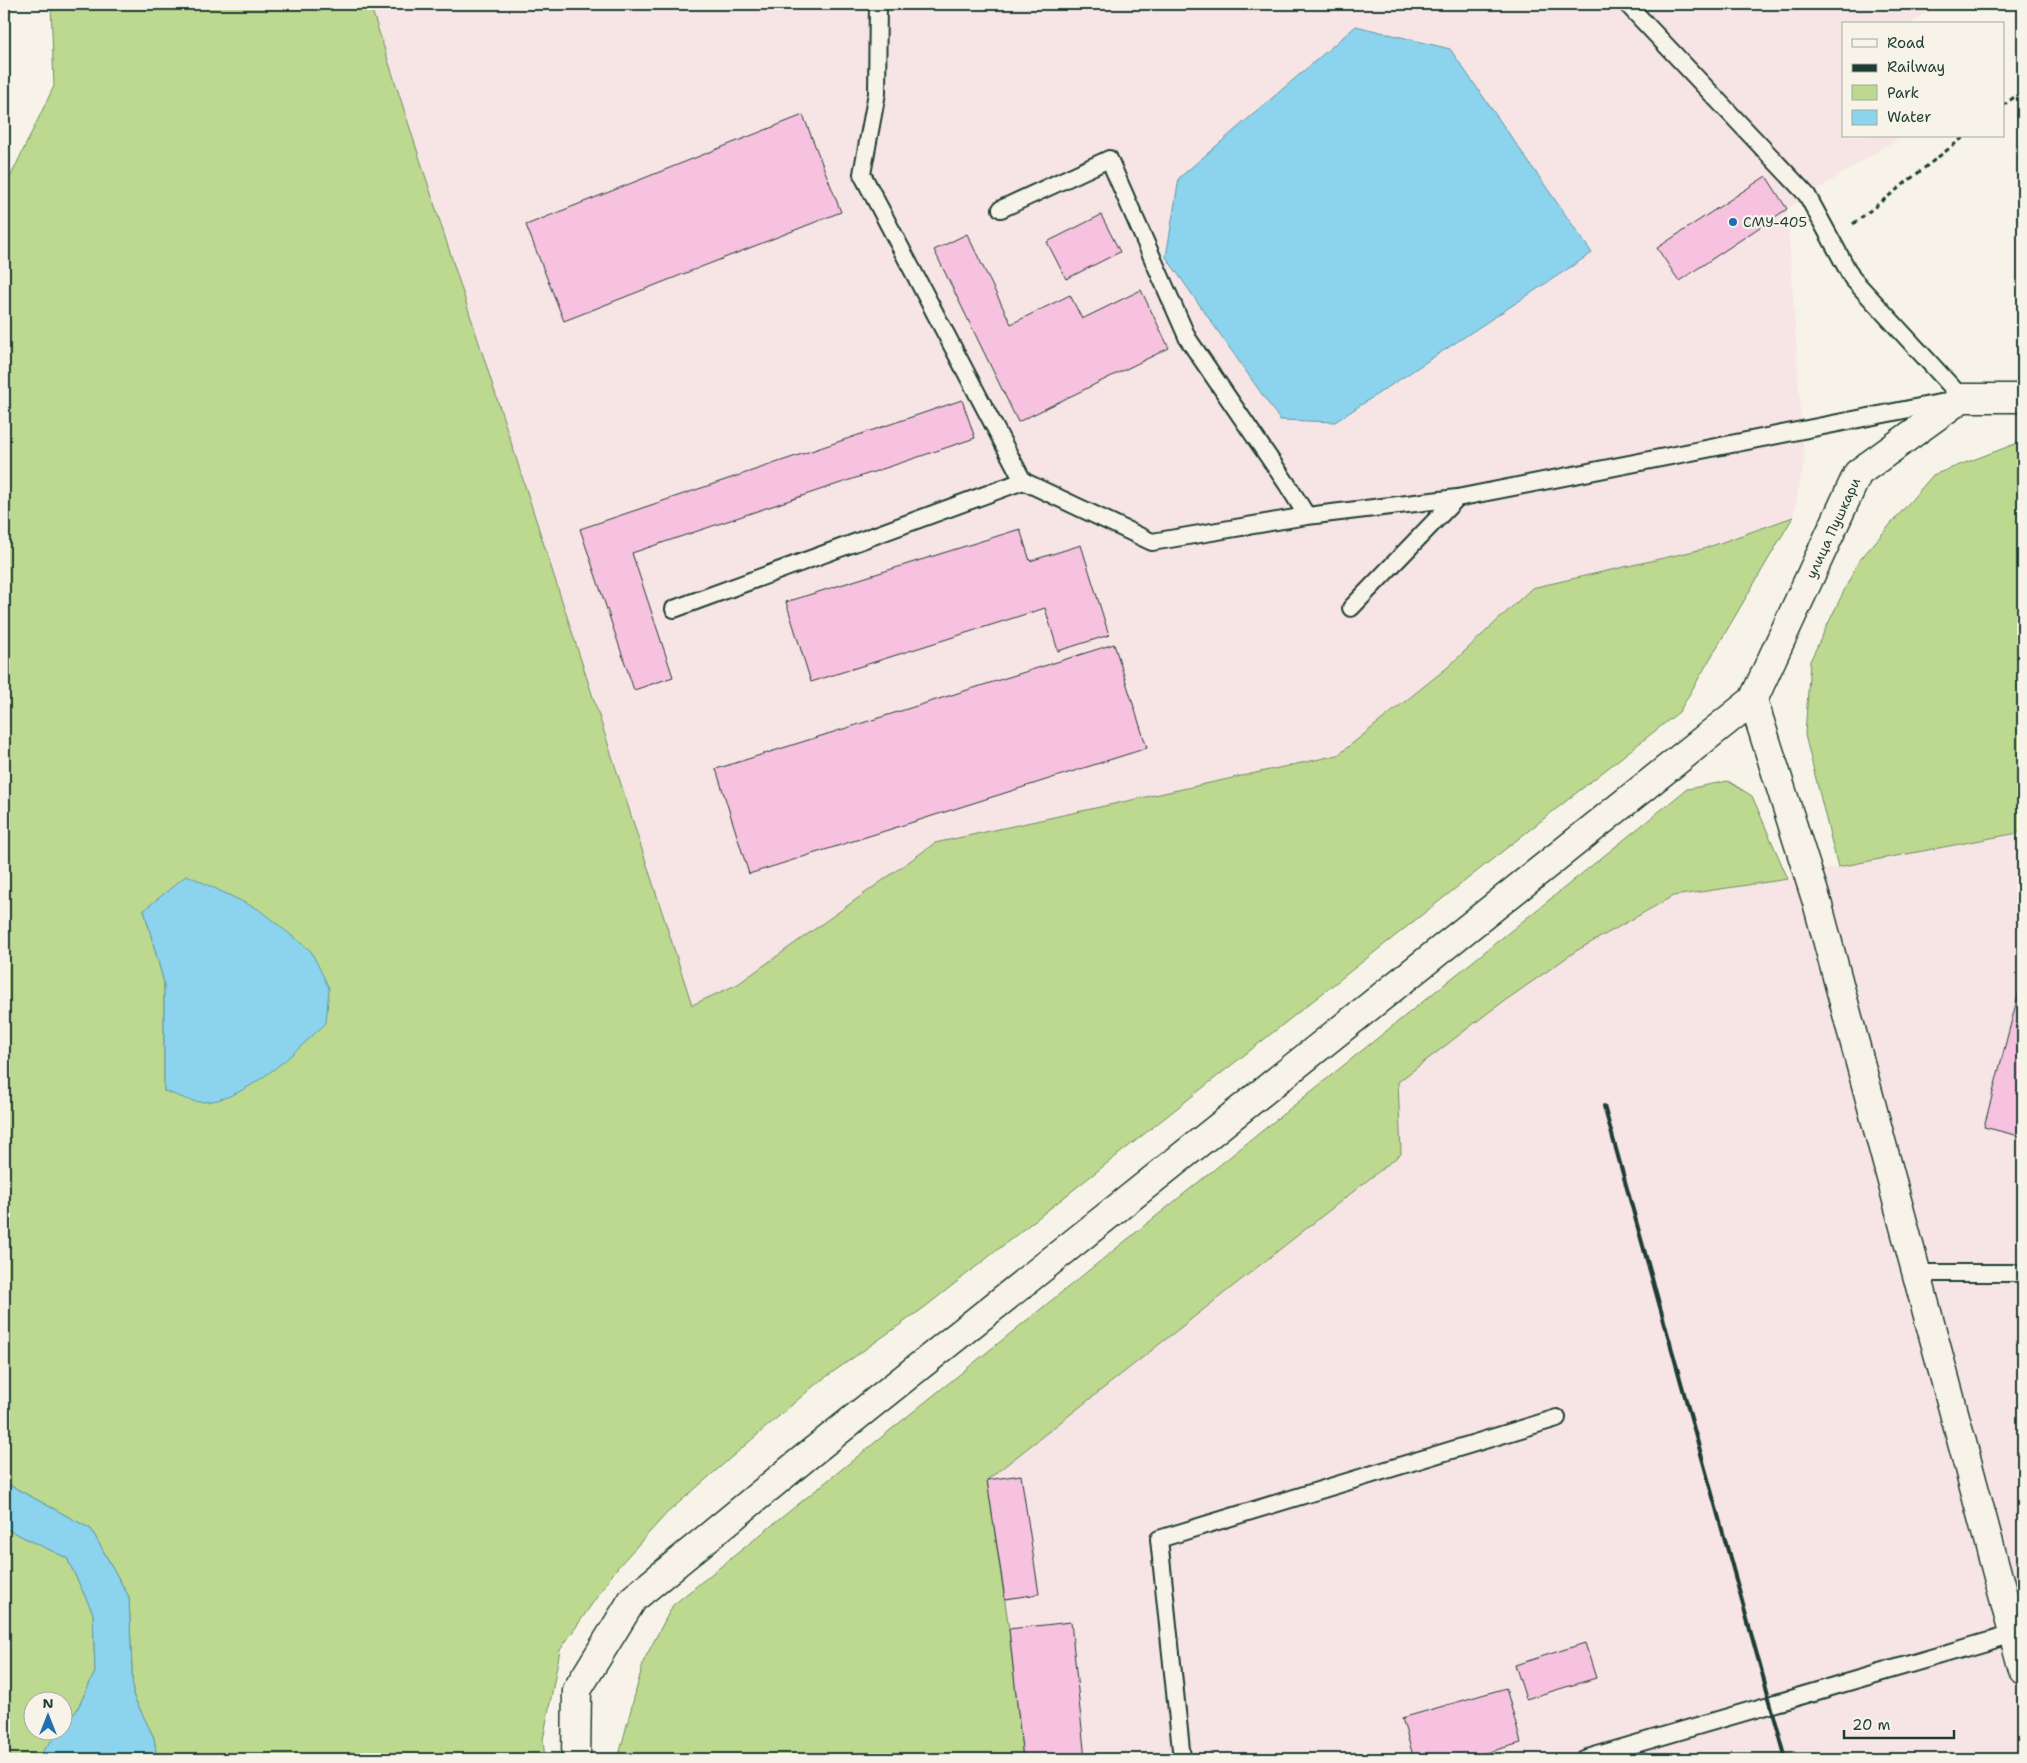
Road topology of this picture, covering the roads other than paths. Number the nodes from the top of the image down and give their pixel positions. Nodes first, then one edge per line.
1 (878, 4) edge
2 (1627, 4) edge
3 (1001, 209) dead end
4 (1962, 398) junction
5 (2023, 398) edge
6 (1023, 481) junction
7 (1457, 498) junction
8 (1306, 516) junction
9 (1350, 608) dead end
10 (674, 609) dead end
11 (1753, 700) junction
12 (1916, 1273) junction
13 (2023, 1273) edge
14 (1557, 1418) dead end
15 (2013, 1634) junction
16 (2023, 1670) edge
17 (576, 1759) edge
18 (1182, 1759) edge
19 (1584, 1759) edge

1 - 6 lane
2 - 4 lane
3 - 8 lane
4 - 5 street
4 - 7 lane
4 - 11 street, улица Пушкари
6 - 8 lane
6 - 10 lane
7 - 8 lane
7 - 9 lane
11 - 12 street
11 - 17 street
12 - 13 lane
12 - 15 street
14 - 18 lane
15 - 16 street
15 - 19 lane

